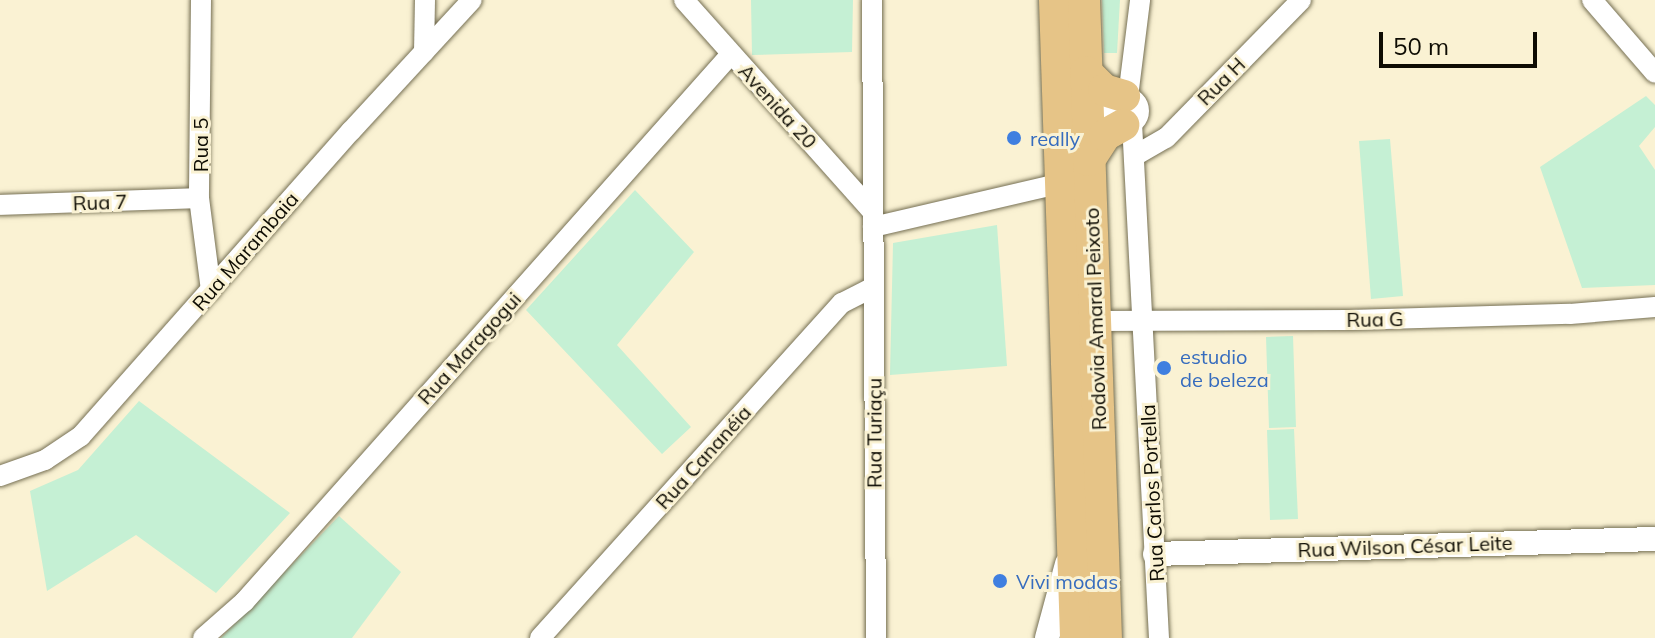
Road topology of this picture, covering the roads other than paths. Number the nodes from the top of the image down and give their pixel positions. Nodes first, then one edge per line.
1 (201, 0) edge
2 (425, 0) edge
3 (472, 0) edge
4 (684, 0) edge
5 (872, 0) edge
6 (1055, 0) edge
7 (1084, 0) edge
8 (1140, 0) edge
9 (1301, 0) edge
10 (1592, 0) edge
11 (424, 52) junction
12 (731, 54) junction
13 (1086, 72) junction
14 (1655, 73) edge
15 (1127, 110) junction
16 (1136, 155) junction
17 (1089, 160) junction
18 (1062, 183) junction
19 (199, 198) junction
20 (0, 205) edge
21 (873, 219) junction
22 (873, 287) junction
23 (211, 290) junction
24 (1655, 307) edge
25 (1144, 320) junction
26 (1095, 321) junction
27 (0, 476) edge
28 (1074, 539) junction
29 (1655, 539) edge
30 (1155, 554) junction
31 (203, 638) edge
32 (540, 638) edge
33 (876, 638) edge
34 (1047, 638) edge
35 (1076, 638) edge
36 (1106, 638) edge
37 (1159, 638) edge

1 - 19 street, Rua 5
2 - 11 street
3 - 11 street, Rua Marambaia
4 - 12 street, Avenida 20
5 - 21 street, Rua Turiaçu
6 - 18 highway, Rodovia Amaral Peixoto
7 - 13 highway, Rodovia Amaral Peixoto
8 - 15 street, Rua Carlos Portella
9 - 16 street, Rua H
10 - 14 street
11 - 23 street, Rua Marambaia
12 - 21 street, Avenida 20
12 - 31 street, Rua Maragogui
13 - 15 highway
13 - 17 highway, Rodovia Amaral Peixoto
15 - 16 street, Rua Carlos Portella
15 - 17 highway
16 - 25 street, Rua Carlos Portella
17 - 26 highway, Rodovia Amaral Peixoto
18 - 21 street
18 - 28 highway, Rodovia Amaral Peixoto
19 - 20 street, Rua 7
19 - 23 street, Rua 5
21 - 22 street, Rua Turiaçu
22 - 32 street, Rua Cananéia
22 - 33 street, Rua Turiaçu
23 - 27 street, Rua Marambaia
24 - 25 street, Rua G
25 - 26 street, Rua G
25 - 30 street, Rua Carlos Portella
26 - 36 highway, Rodovia Amaral Peixoto
28 - 34 street
28 - 35 highway, Rodovia Amaral Peixoto
29 - 30 street, Rua Wilson César Leite
30 - 37 street, Rua Carlos Portella

